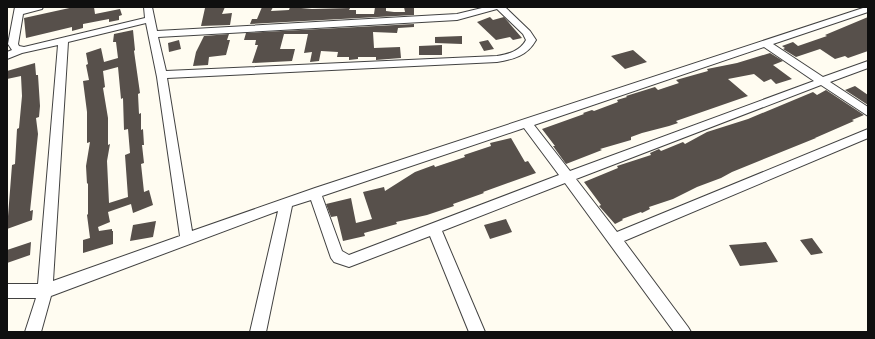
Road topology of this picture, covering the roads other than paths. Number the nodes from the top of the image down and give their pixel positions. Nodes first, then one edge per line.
1 (39, 7) edge
2 (148, 7) edge
3 (498, 7) edge
4 (19, 9) edge
5 (868, 9) edge
6 (149, 20) junction
7 (154, 34) junction
8 (63, 41) junction
9 (765, 43) junction
10 (20, 50) junction
11 (7, 56) edge
12 (868, 64) edge
13 (161, 75) junction
14 (824, 81) junction
15 (868, 112) edge
16 (526, 122) junction
17 (868, 133) edge
18 (567, 177) junction
19 (315, 193) junction
20 (286, 203) junction
21 (434, 228) junction
22 (187, 239) junction
23 (615, 239) junction
24 (7, 291) edge
25 (45, 291) junction
26 (32, 332) edge
27 (258, 332) edge
28 (477, 332) edge
29 (684, 332) edge

1 - 4 street
2 - 6 street
3 - 7 street
3 - 13 street
4 - 10 street
5 - 9 street
6 - 7 street
6 - 8 street
7 - 13 street
8 - 10 street
8 - 25 street
9 - 14 street
9 - 16 street
10 - 11 street
12 - 14 street
13 - 22 street
14 - 15 street
14 - 18 street
16 - 18 street
16 - 19 street
17 - 23 street
18 - 21 street
18 - 23 street
19 - 20 street
19 - 21 street
20 - 22 street
20 - 27 street
21 - 28 street
22 - 25 street
23 - 29 street
24 - 25 street
25 - 26 street

